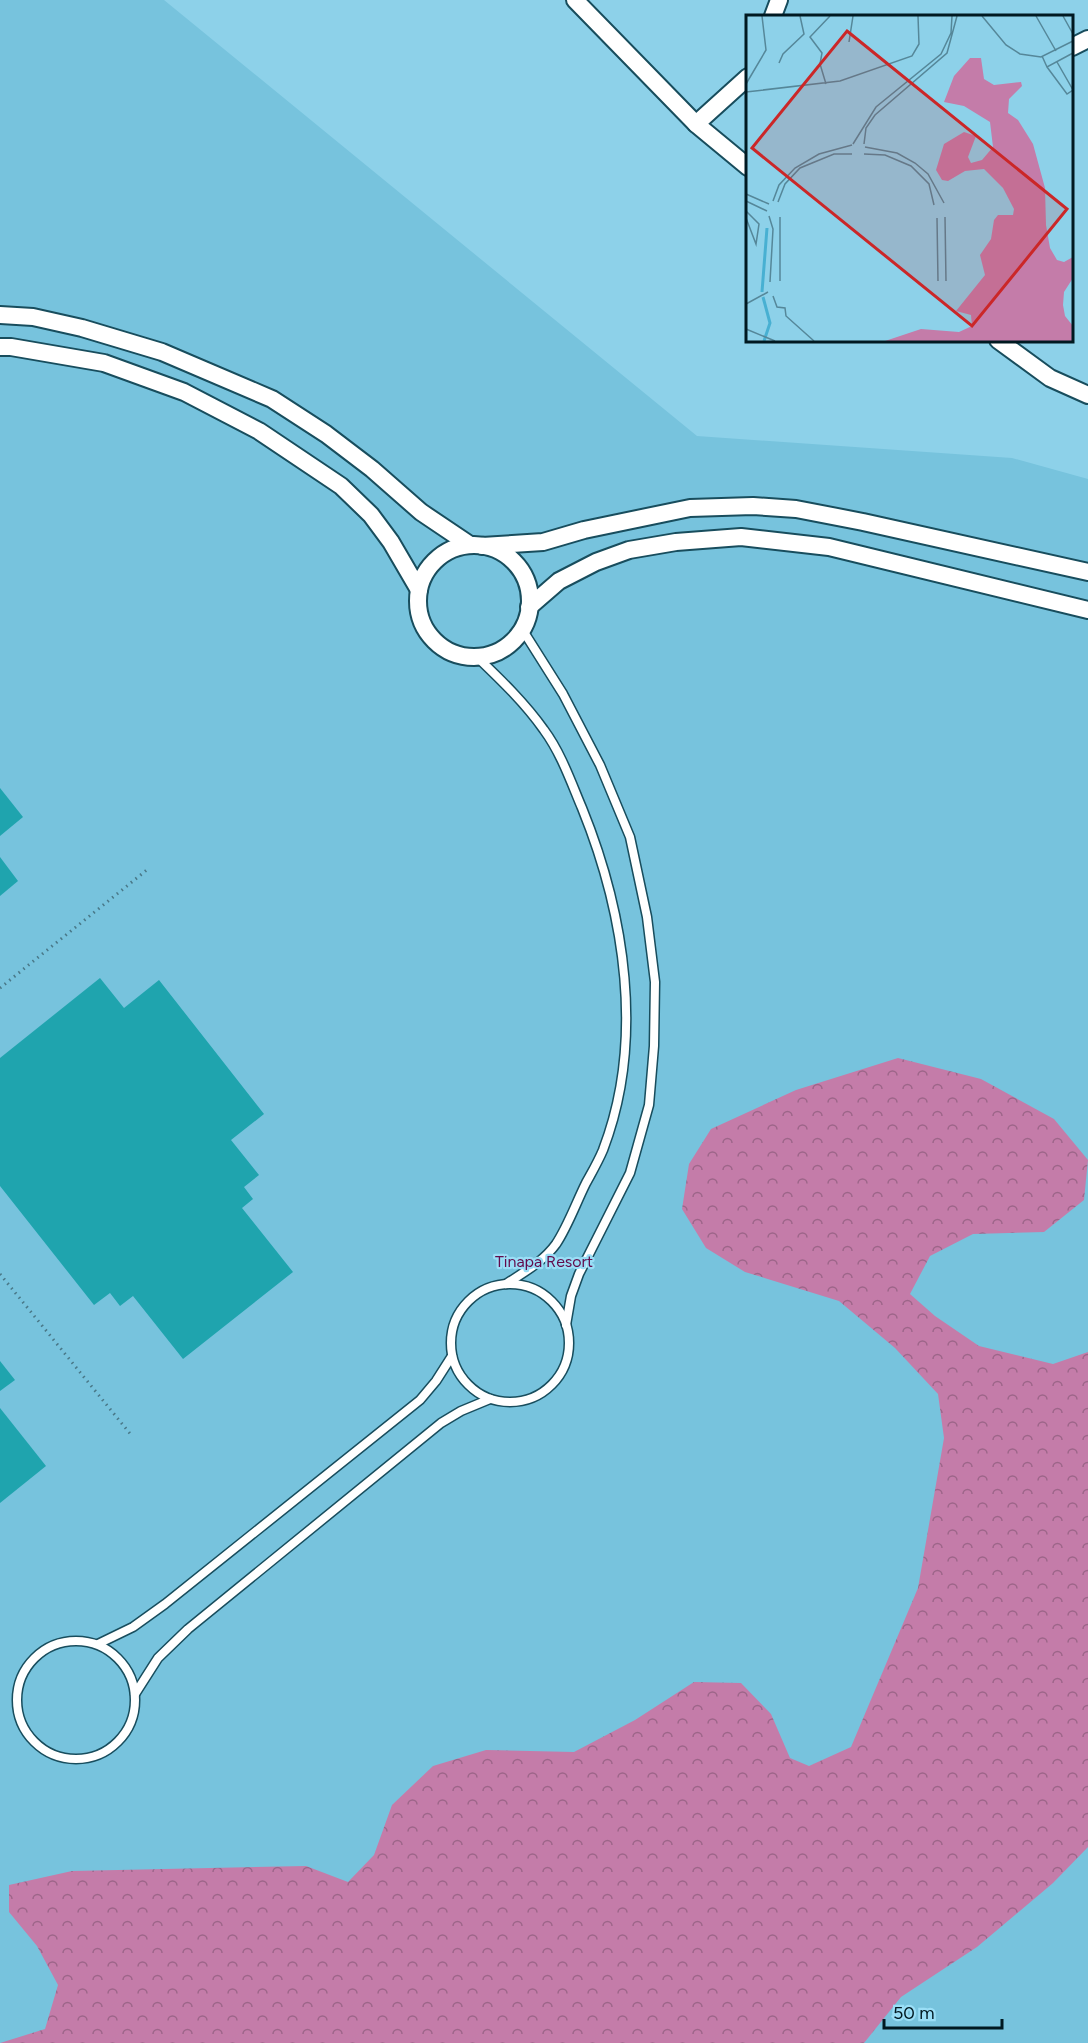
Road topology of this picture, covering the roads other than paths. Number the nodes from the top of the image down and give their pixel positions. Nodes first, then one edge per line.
1 (575, 0) edge
2 (779, 0) edge
3 (773, 15) edge
4 (1088, 39) edge
5 (1073, 46) edge
6 (746, 78) edge
7 (696, 123) junction
8 (746, 167) edge
9 (0, 315) edge
10 (1001, 342) edge
11 (0, 347) edge
12 (1088, 394) edge
13 (476, 545) junction
14 (1088, 572) edge
15 (419, 590) junction
16 (529, 607) junction
17 (1088, 610) edge
18 (522, 629) junction
19 (477, 657) junction
20 (506, 1284) junction
21 (566, 1325) junction
22 (452, 1356) junction
23 (490, 1399) junction
24 (98, 1644) junction
25 (135, 1694) junction

1 - 7 street
2 - 3 street
4 - 5 street
6 - 7 street
7 - 8 street
9 - 13 street
10 - 12 street
11 - 15 street
13 - 14 street
13 - 15 street
13 - 16 street
15 - 19 street
16 - 17 street
16 - 18 street
18 - 19 street
18 - 21 lane
19 - 20 lane
20 - 21 lane
20 - 22 lane
21 - 23 lane
22 - 23 lane
22 - 24 lane
23 - 25 lane
24 - 25 lane
24 - 25 lane

